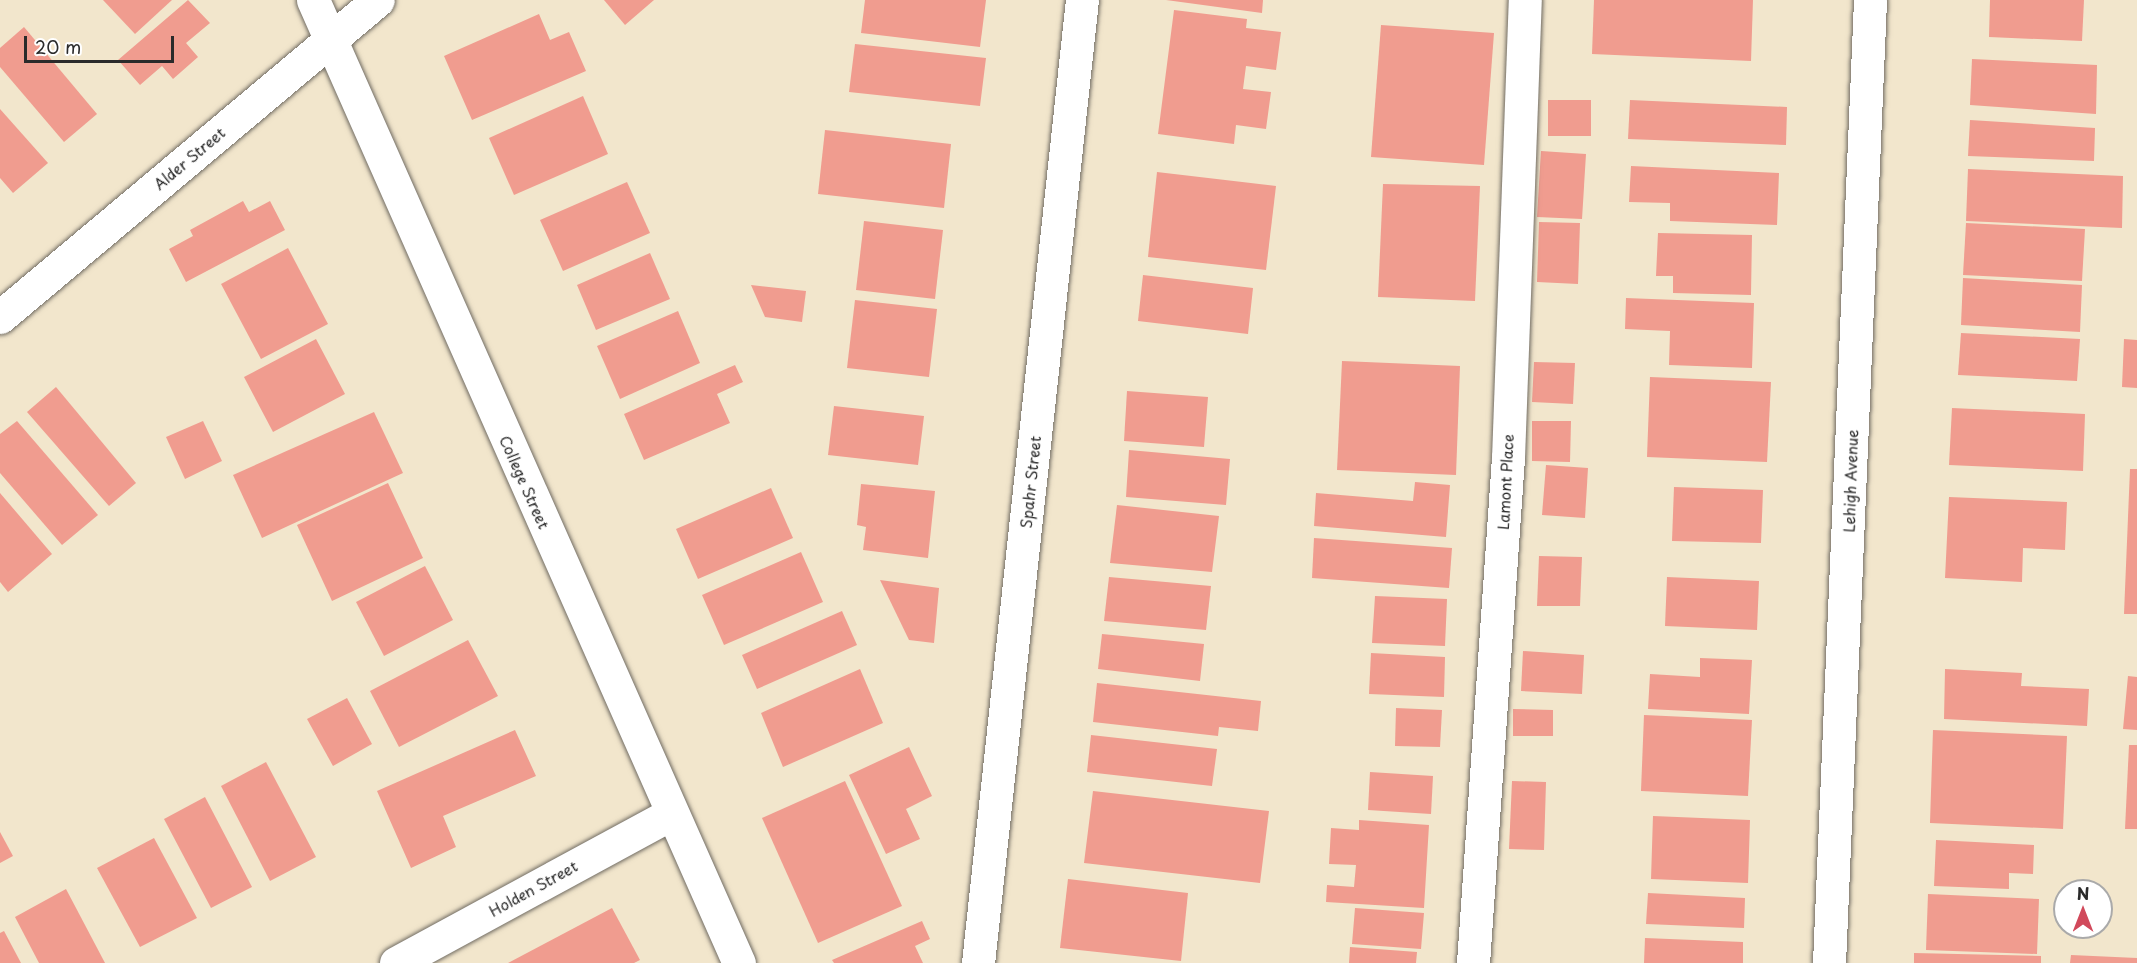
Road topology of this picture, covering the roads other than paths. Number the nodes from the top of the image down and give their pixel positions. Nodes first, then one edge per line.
1 (313, 0) edge
2 (378, 0) edge
3 (1082, 0) edge
4 (1525, 0) edge
5 (1870, 0) edge
6 (332, 39) junction
7 (0, 317) edge
8 (670, 814) junction
9 (396, 963) edge
10 (739, 963) edge
11 (978, 963) edge
12 (1473, 963) edge
13 (1829, 963) edge

1 - 6 street, College Street
2 - 6 street, Alder Street
3 - 11 street, Spahr Street
4 - 12 street, Lamont Place
5 - 13 street, Lehigh Avenue
6 - 7 street, Alder Street
6 - 8 street, College Street
8 - 9 street, Holden Street
8 - 10 street, College Street

